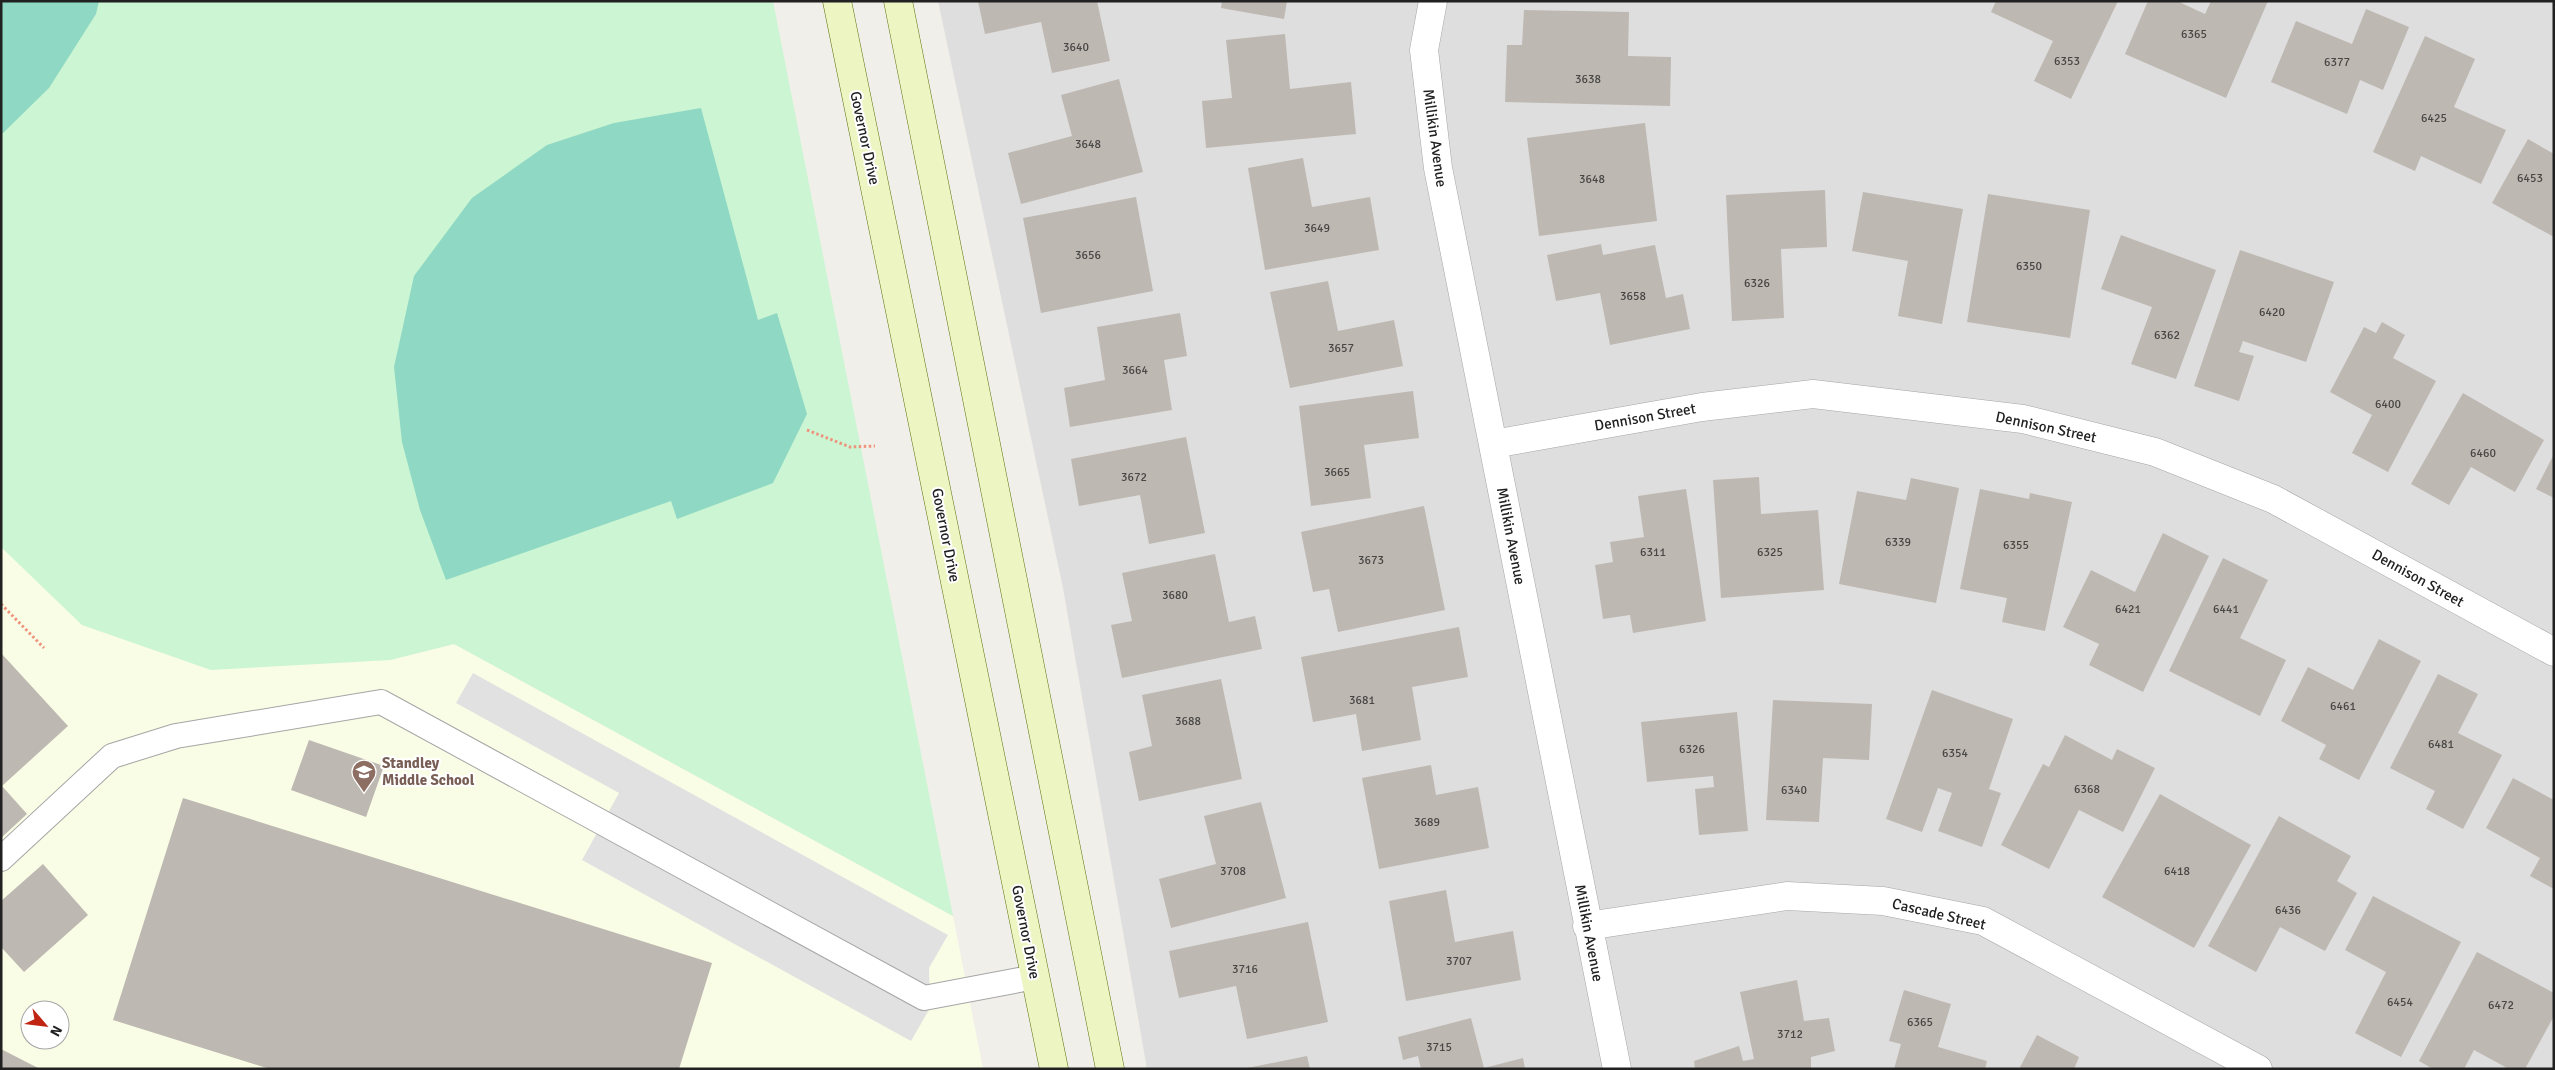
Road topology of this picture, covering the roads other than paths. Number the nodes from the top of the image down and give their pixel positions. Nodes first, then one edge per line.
1 (837, 1) edge
2 (898, 1) edge
3 (1433, 1) edge
4 (1493, 444) junction
5 (2554, 652) edge
6 (1, 859) edge
7 (1587, 926) junction
8 (1035, 977) junction
9 (1054, 1069) edge
10 (1110, 1069) edge
11 (1617, 1069) edge
12 (2258, 1069) edge

1 - 8 main road, Governor Drive
2 - 10 main road
3 - 4 street, Millikin Avenue
4 - 5 street, Dennison Street
4 - 7 street, Millikin Avenue
6 - 8 lane
7 - 11 street, Millikin Avenue
7 - 12 street, Cascade Street
8 - 9 main road, Governor Drive

